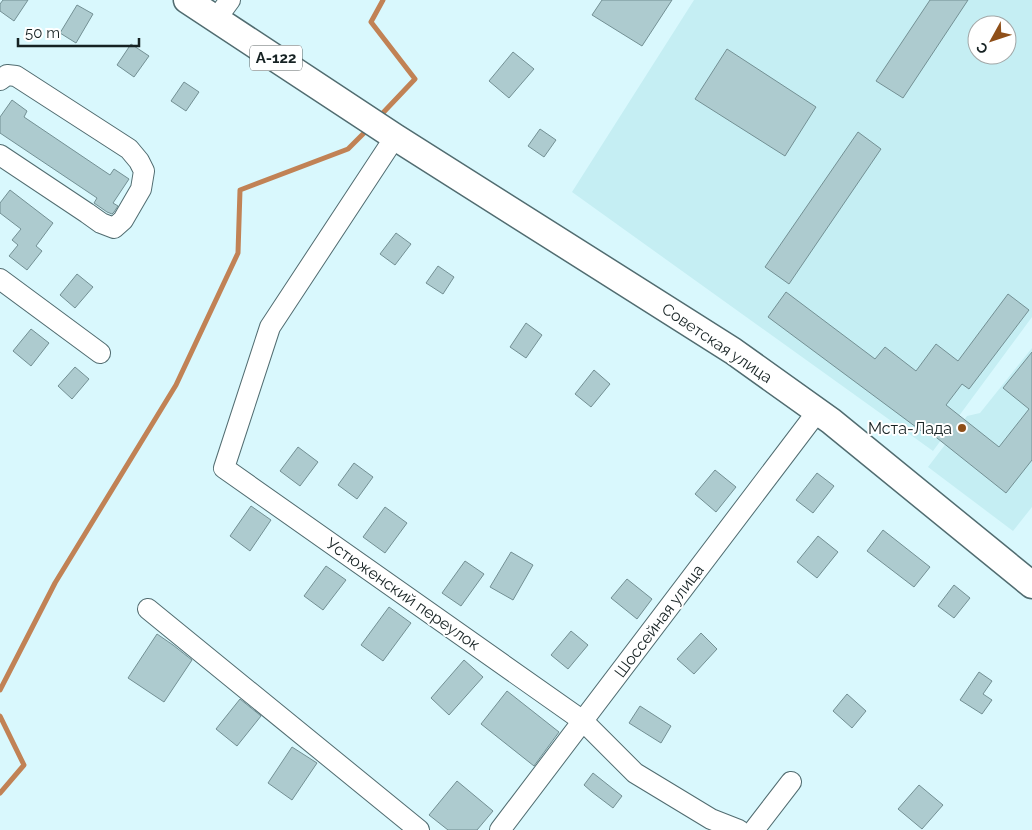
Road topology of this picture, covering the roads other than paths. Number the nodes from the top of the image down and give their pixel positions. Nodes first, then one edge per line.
1 (187, 0) edge
2 (223, 10) edge
3 (0, 80) edge
4 (381, 127) junction
5 (0, 155) edge
6 (0, 279) edge
7 (100, 353) dead end
8 (817, 412) junction
9 (1032, 585) edge
10 (148, 609) dead end
11 (583, 721) junction
12 (791, 782) dead end
13 (418, 830) edge
14 (500, 830) edge
15 (739, 830) edge
16 (754, 830) edge

1 - 2 main road, Советская улица / А-122
2 - 4 main road, Советская улица / А-122
3 - 5 street
4 - 8 main road, Советская улица
4 - 11 street, Устюженский переулок
6 - 7 street
8 - 9 main road, Советская улица
8 - 11 street, Шоссейная улица
10 - 13 street
11 - 14 street, Шоссейная улица
11 - 15 street, Устюженский переулок
12 - 16 street

